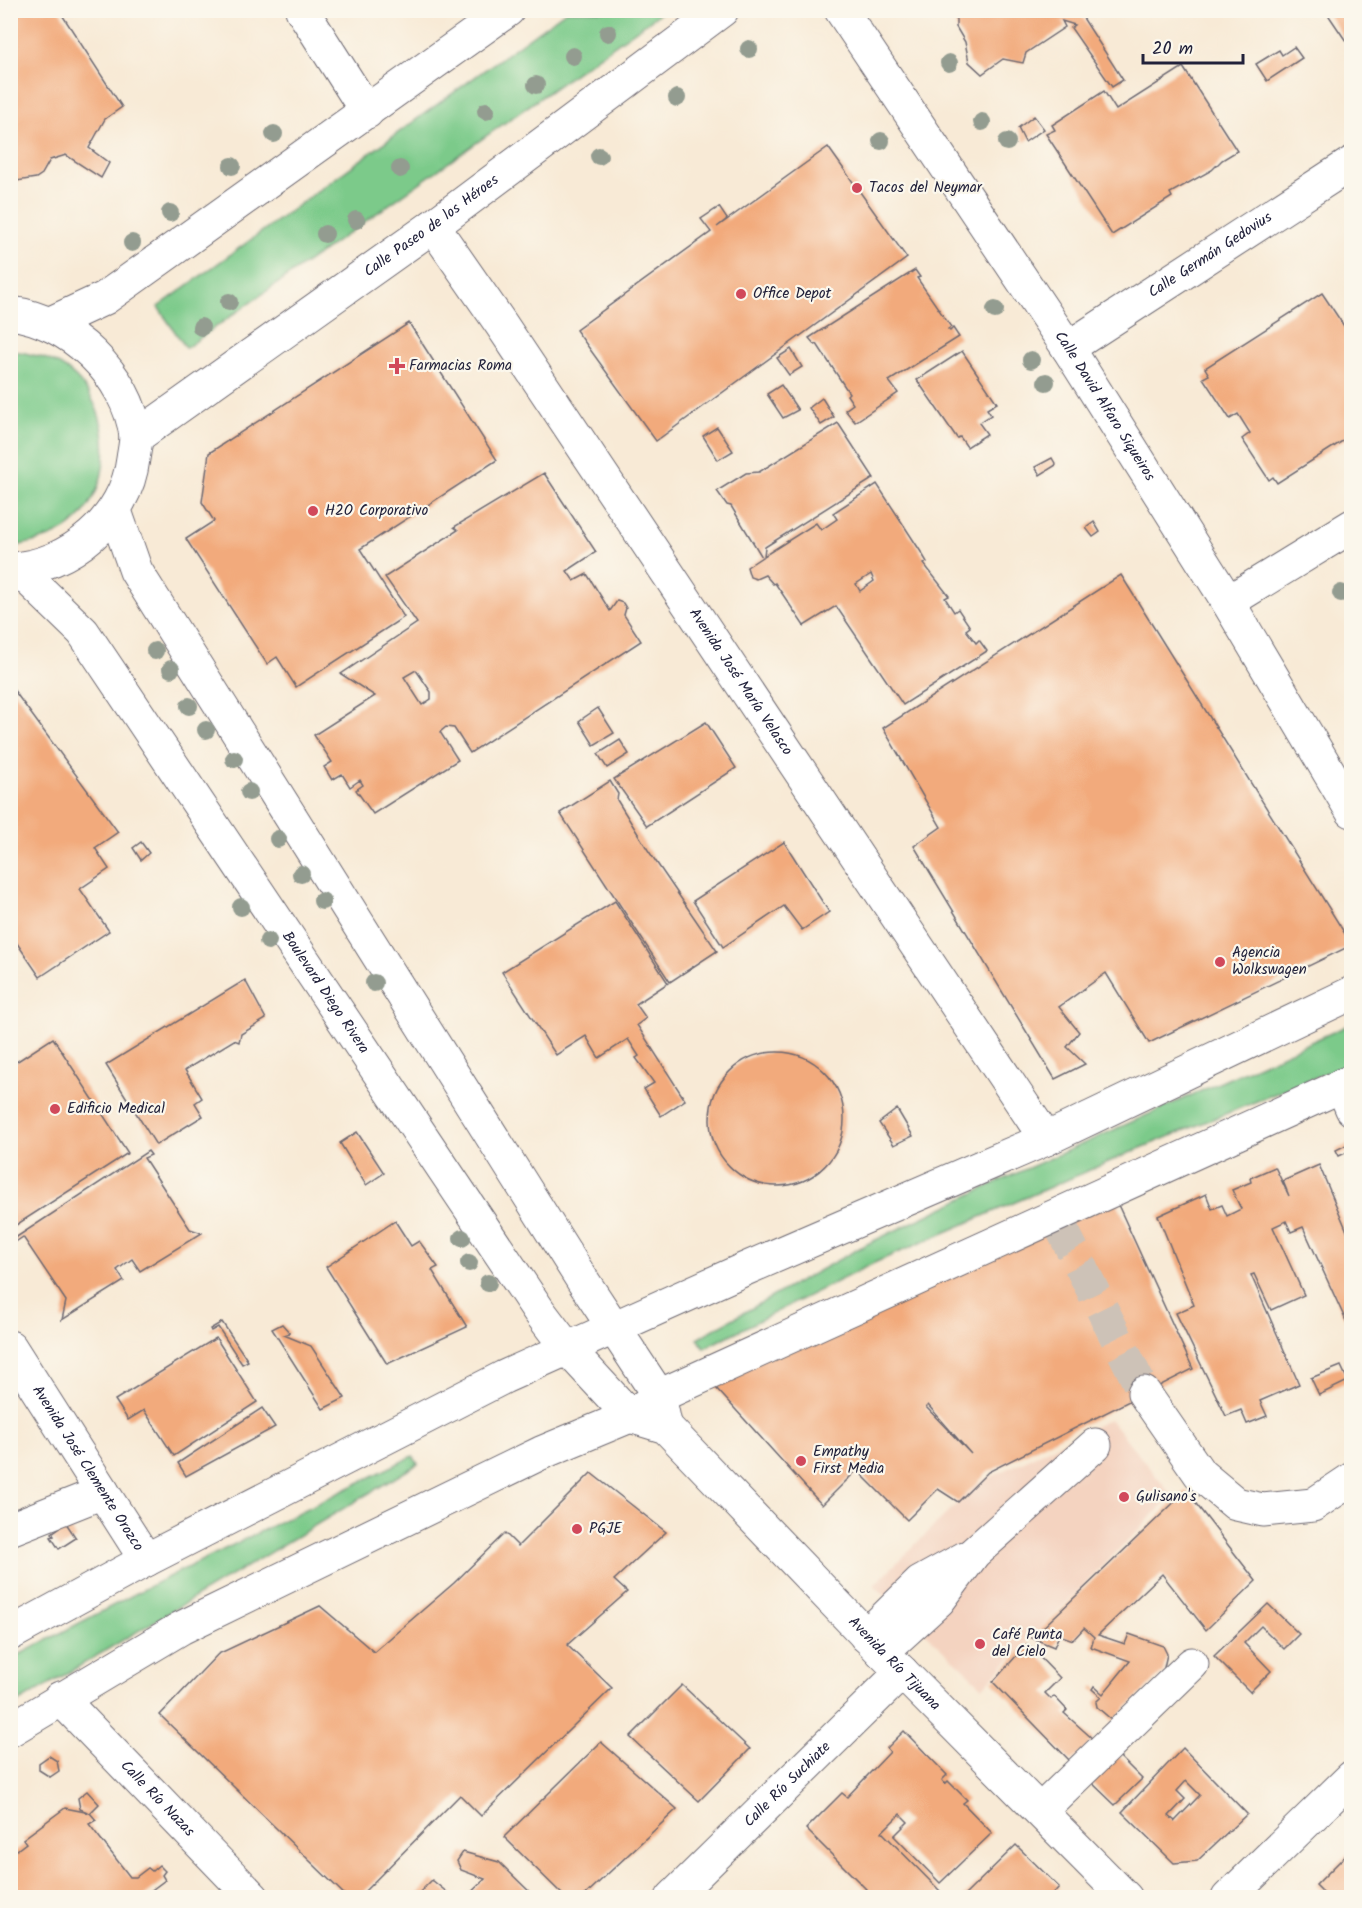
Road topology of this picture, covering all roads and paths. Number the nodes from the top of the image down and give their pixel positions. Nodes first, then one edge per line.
1 (302, 10) edge
2 (508, 10) edge
3 (722, 10) edge
4 (841, 10) edge
5 (367, 112) junction
6 (1352, 163) edge
7 (433, 226) junction
8 (10, 313) edge
9 (51, 323) junction
10 (1068, 348) junction
11 (136, 437) junction
12 (115, 511) junction
13 (1352, 526) edge
14 (14, 569) edge
15 (1228, 602) junction
16 (1352, 811) edge
17 (1352, 993) edge
18 (1348, 1092) edge
19 (1046, 1139) junction
20 (615, 1326) junction
21 (10, 1347) edge
22 (567, 1348) junction
23 (1144, 1393) tunnel mouth
24 (662, 1412) junction
25 (630, 1416) junction
26 (1095, 1445) dead end
27 (1352, 1479) edge
28 (103, 1492) junction
29 (10, 1529) edge
30 (146, 1560) junction
31 (10, 1634) edge
32 (883, 1653) junction
33 (1192, 1664) dead end
34 (60, 1698) junction
35 (10, 1730) edge
36 (1352, 1778) edge
37 (1041, 1810) junction
38 (253, 1898) edge
39 (672, 1898) edge
40 (1126, 1898) edge
41 (1228, 1898) edge

1 - 5 street
2 - 5 street
3 - 7 street, Calle Paseo de los Héroes
4 - 10 street, Calle David Alfaro Siqueiros
5 - 9 street
6 - 10 street, Calle Germán Gedovius
7 - 11 street, Calle Paseo de los Héroes
7 - 19 street, Avenida José María Velasco
8 - 9 street
9 - 11 street
10 - 15 street, Calle David Alfaro Siqueiros
11 - 12 street
12 - 14 street
12 - 20 street
13 - 15 street
14 - 22 street, Boulevard Diego Rivera
15 - 16 street, Calle David Alfaro Siqueiros
17 - 19 street
18 - 24 street
19 - 20 street
20 - 22 street
20 - 24 street
21 - 28 street, Avenida José Clemente Orozco
22 - 25 street, Boulevard Diego Rivera
22 - 30 street
23 - 27 street
24 - 25 street
24 - 32 street, Avenida Río Tijuana
25 - 34 street
26 - 32 street, Calle Río Suchiate
28 - 29 street
28 - 30 street, Avenida José Clemente Orozco
30 - 31 street
32 - 37 street, Avenida Río Tijuana
32 - 39 street, Calle Río Suchiate
33 - 37 street
34 - 35 street
34 - 38 street, Calle Río Nazas
36 - 41 street
37 - 40 street, Avenida Río Tijuana

